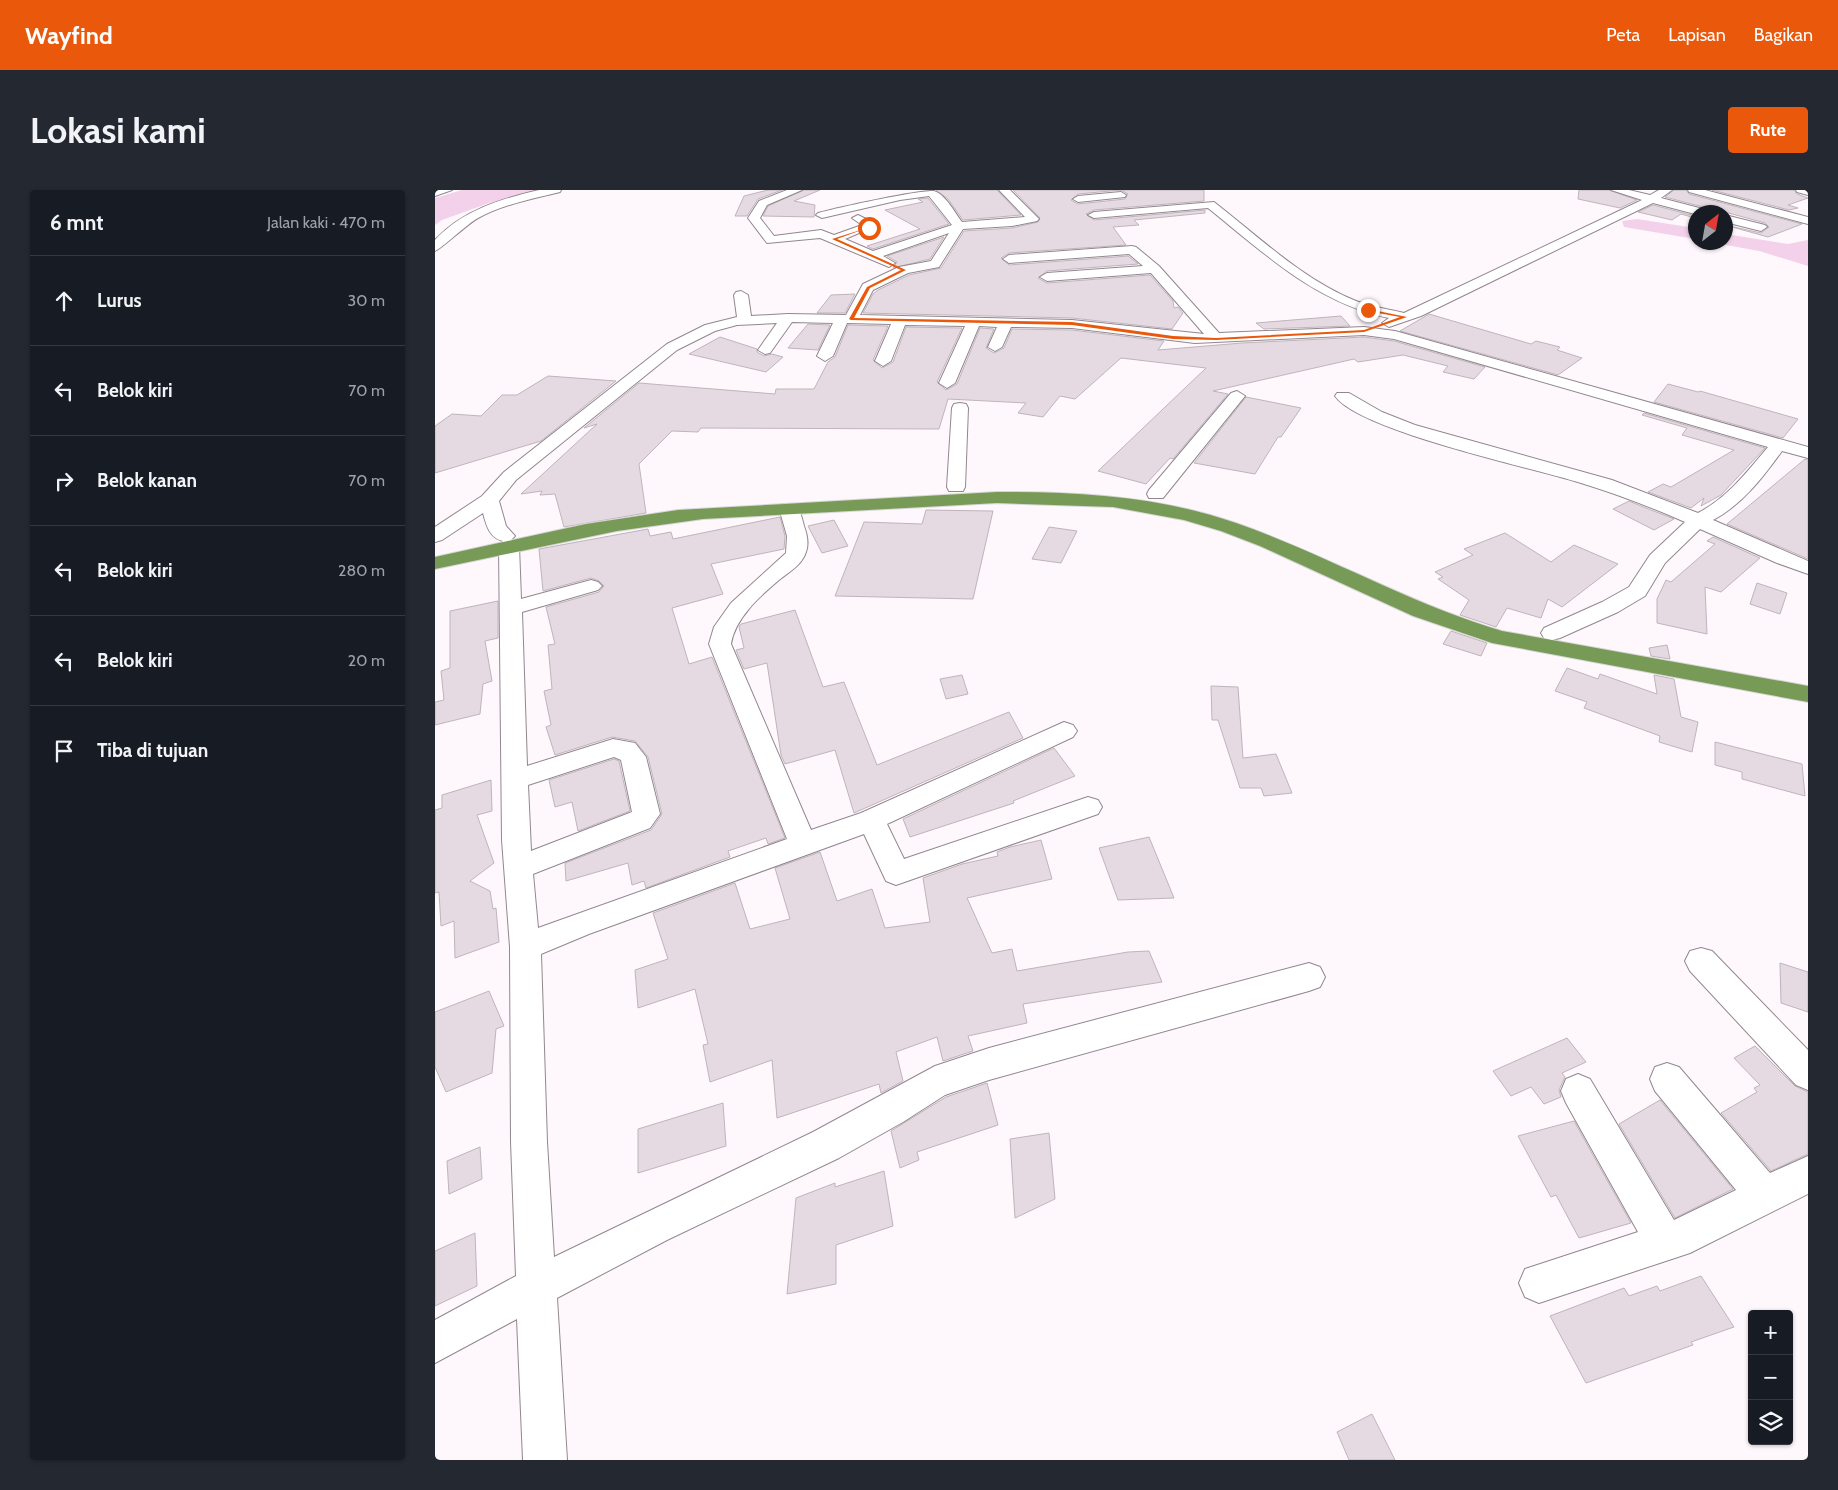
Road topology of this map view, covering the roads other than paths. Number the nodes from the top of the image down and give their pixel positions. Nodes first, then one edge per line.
1 (447, 190) edge
2 (556, 190) edge
3 (797, 190) edge
4 (1004, 190) edge
5 (1616, 190) edge
6 (1667, 190) edge
7 (1693, 190) edge
8 (1801, 190) edge
9 (928, 191) edge
10 (1808, 192) edge
11 (435, 193) edge
12 (1137, 193) dead end
13 (1074, 194) edge
14 (1200, 195) dead end
15 (1652, 199) junction
16 (842, 201) dead end
17 (1211, 204) junction
18 (1688, 208) edge
19 (856, 213) junction
20 (822, 215) dead end
21 (1094, 215) junction
22 (1733, 220) edge
23 (1808, 221) edge
24 (959, 226) junction
25 (1106, 226) dead end
26 (1761, 227) dead end
27 (1119, 238) dead end
28 (834, 239) junction
29 (435, 246) edge
30 (1132, 250) junction
31 (874, 255) junction
32 (1009, 259) dead end
33 (1154, 269) junction
34 (904, 270) junction
35 (1047, 277) dead end
36 (741, 295) dead end
37 (1415, 313) junction
38 (788, 318) junction
39 (846, 319) junction
40 (900, 319) junction
41 (745, 320) junction
42 (974, 321) junction
43 (1006, 322) junction
44 (1364, 331) junction
45 (1216, 339) junction
46 (995, 347) dead end
47 (765, 350) dead end
48 (825, 356) dead end
49 (883, 361) dead end
50 (947, 383) dead end
51 (1237, 396) dead end
52 (1343, 396) dead end
53 (960, 408) dead end
54 (1779, 444) junction
55 (1808, 453) edge
56 (956, 487) junction
57 (1156, 494) junction
58 (489, 500) junction
59 (789, 508) junction
60 (653, 513) junction
61 (1697, 522) junction
62 (435, 536) edge
63 (507, 541) junction
64 (435, 550) edge
65 (435, 563) edge
66 (1808, 568) edge
67 (591, 586) dead end
68 (511, 608) junction
69 (1552, 634) junction
70 (1808, 677) edge
71 (1808, 694) edge
72 (1064, 731) dead end
73 (516, 779) junction
74 (1088, 807) dead end
75 (871, 820) junction
76 (803, 845) junction
77 (519, 868) junction
78 (525, 947) junction
79 (1701, 962) dead end
80 (1309, 978) dead end
81 (1808, 1074) edge
82 (1667, 1079) dead end
83 (1579, 1091) dead end
84 (1808, 1174) edge
85 (1765, 1196) junction
86 (1665, 1242) junction
87 (1539, 1283) dead end
88 (536, 1286) junction
89 (435, 1342) edge
90 (545, 1460) edge

1 - 11 street
2 - 29 street
3 - 28 street
4 - 24 street
5 - 15 street
6 - 15 street
7 - 23 street
8 - 10 street
9 - 19 street
9 - 24 street
12 - 13 street
13 - 21 street
14 - 17 street
15 - 18 street
15 - 37 street
16 - 19 street
17 - 21 street
17 - 37 street
19 - 20 street
19 - 28 street
21 - 25 street
22 - 26 street
24 - 31 street
24 - 34 street
27 - 30 street
28 - 31 street
30 - 32 street
30 - 33 street
31 - 34 street
33 - 35 street
33 - 45 street
34 - 39 street
36 - 41 street
37 - 44 street
38 - 39 street
38 - 41 street
38 - 47 street
39 - 40 street
39 - 48 street
40 - 42 street
40 - 49 street
41 - 58 street
42 - 43 street
42 - 50 street
43 - 45 street
43 - 46 street
44 - 45 street
44 - 54 street
51 - 57 street
52 - 61 street
53 - 56 street
54 - 55 street
54 - 61 street
56 - 57 highway
56 - 60 highway
57 - 69 highway
58 - 62 street
58 - 63 street
59 - 60 highway
59 - 71 highway
59 - 76 street
60 - 63 highway
61 - 66 street
61 - 69 street
63 - 64 highway
63 - 65 highway
63 - 68 street
67 - 68 street
68 - 73 street
69 - 70 highway
72 - 75 street
73 - 77 street
73 - 77 street
74 - 75 street
75 - 76 street
76 - 78 street
77 - 78 street
78 - 88 street
79 - 81 street
80 - 88 street
82 - 85 street
83 - 86 street
84 - 85 street
85 - 86 street
86 - 87 street
88 - 89 street
88 - 90 street

